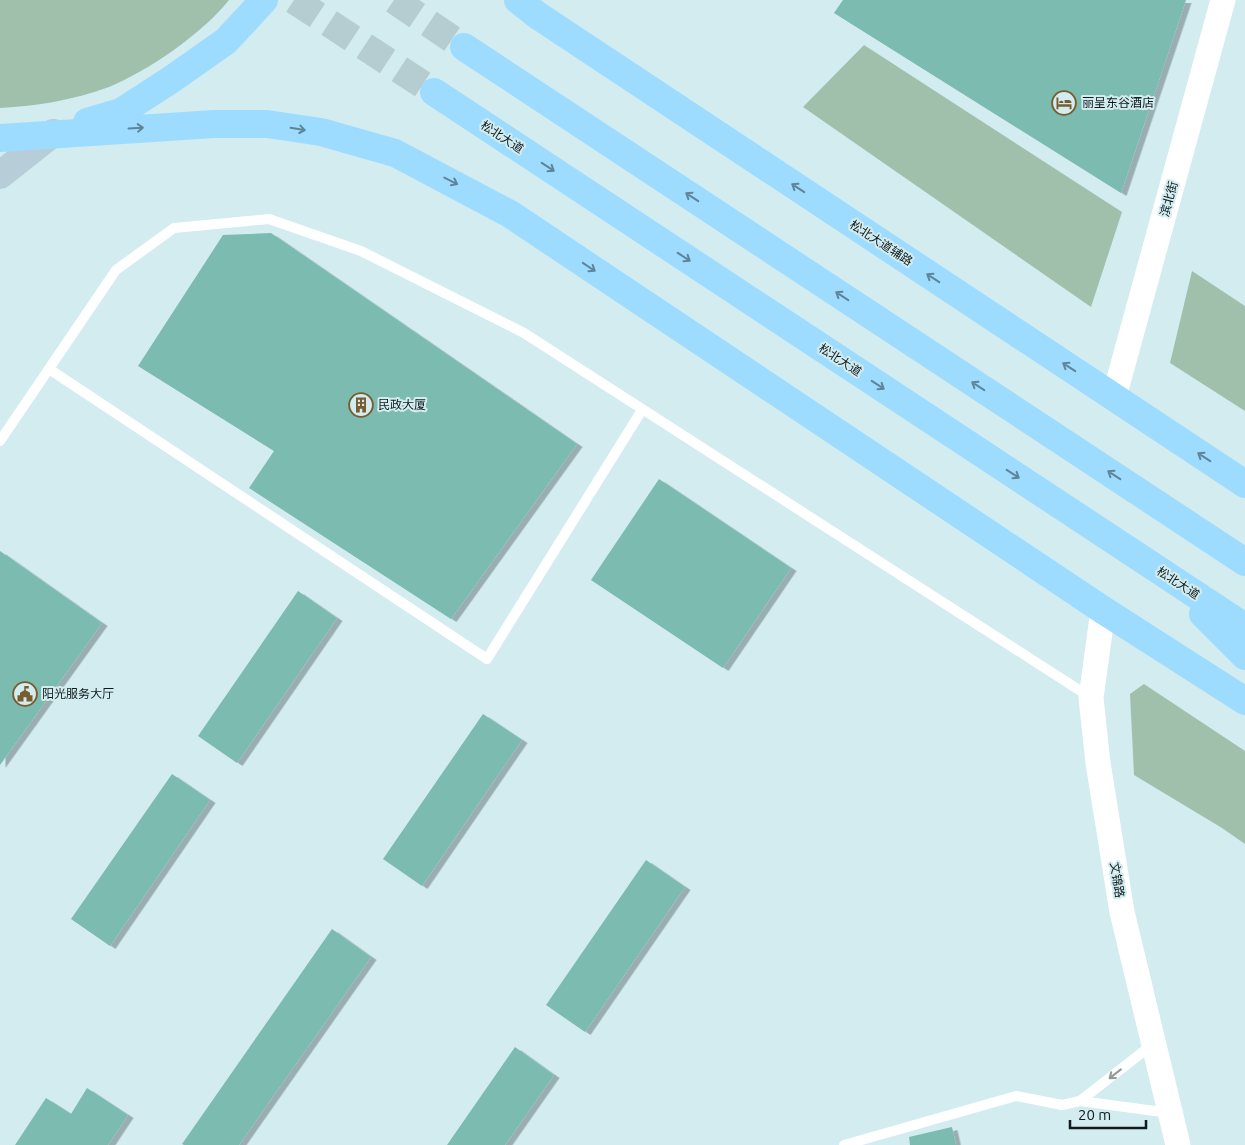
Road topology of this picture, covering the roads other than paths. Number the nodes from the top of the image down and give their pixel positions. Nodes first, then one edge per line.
1 (264, 0) edge
2 (518, 0) edge
3 (1223, 0) edge
4 (464, 47) tunnel mouth
5 (434, 92) tunnel mouth
6 (53, 134) junction
7 (0, 138) edge
8 (0, 174) edge
9 (49, 369) junction
10 (1114, 397) junction
11 (642, 410) junction
12 (0, 441) edge
13 (1245, 484) edge
14 (1154, 502) junction
15 (1245, 539) edge
16 (1245, 562) edge
17 (1164, 574) junction
18 (1103, 610) junction
19 (1245, 627) edge
20 (1245, 656) edge
21 (1091, 698) junction
22 (1245, 701) edge
23 (1153, 1043) junction
24 (1080, 1101) junction
25 (1170, 1113) junction
26 (844, 1145) edge
27 (1178, 1145) edge

1 - 6 highway
10 -> 2 highway, 松北大道辅路
3 - 10 street, 滨北街
14 -> 4 highway
5 -> 17 highway, 松北大道
6 - 7 highway
6 - 8 main road
6 -> 18 highway
9 - 11 lane
9 - 11 lane
9 - 12 lane
13 -> 10 highway, 松北大道辅路
11 - 21 lane
14 - 15 highway
14 - 16 highway
17 - 19 highway, 松北大道
17 - 20 highway
18 - 21 street, 文锦路
18 - 22 highway
21 - 23 street, 文锦路
23 -> 24 lane
23 - 25 street, 文锦路
24 - 25 lane
24 - 26 lane
25 - 27 street, 文锦路

